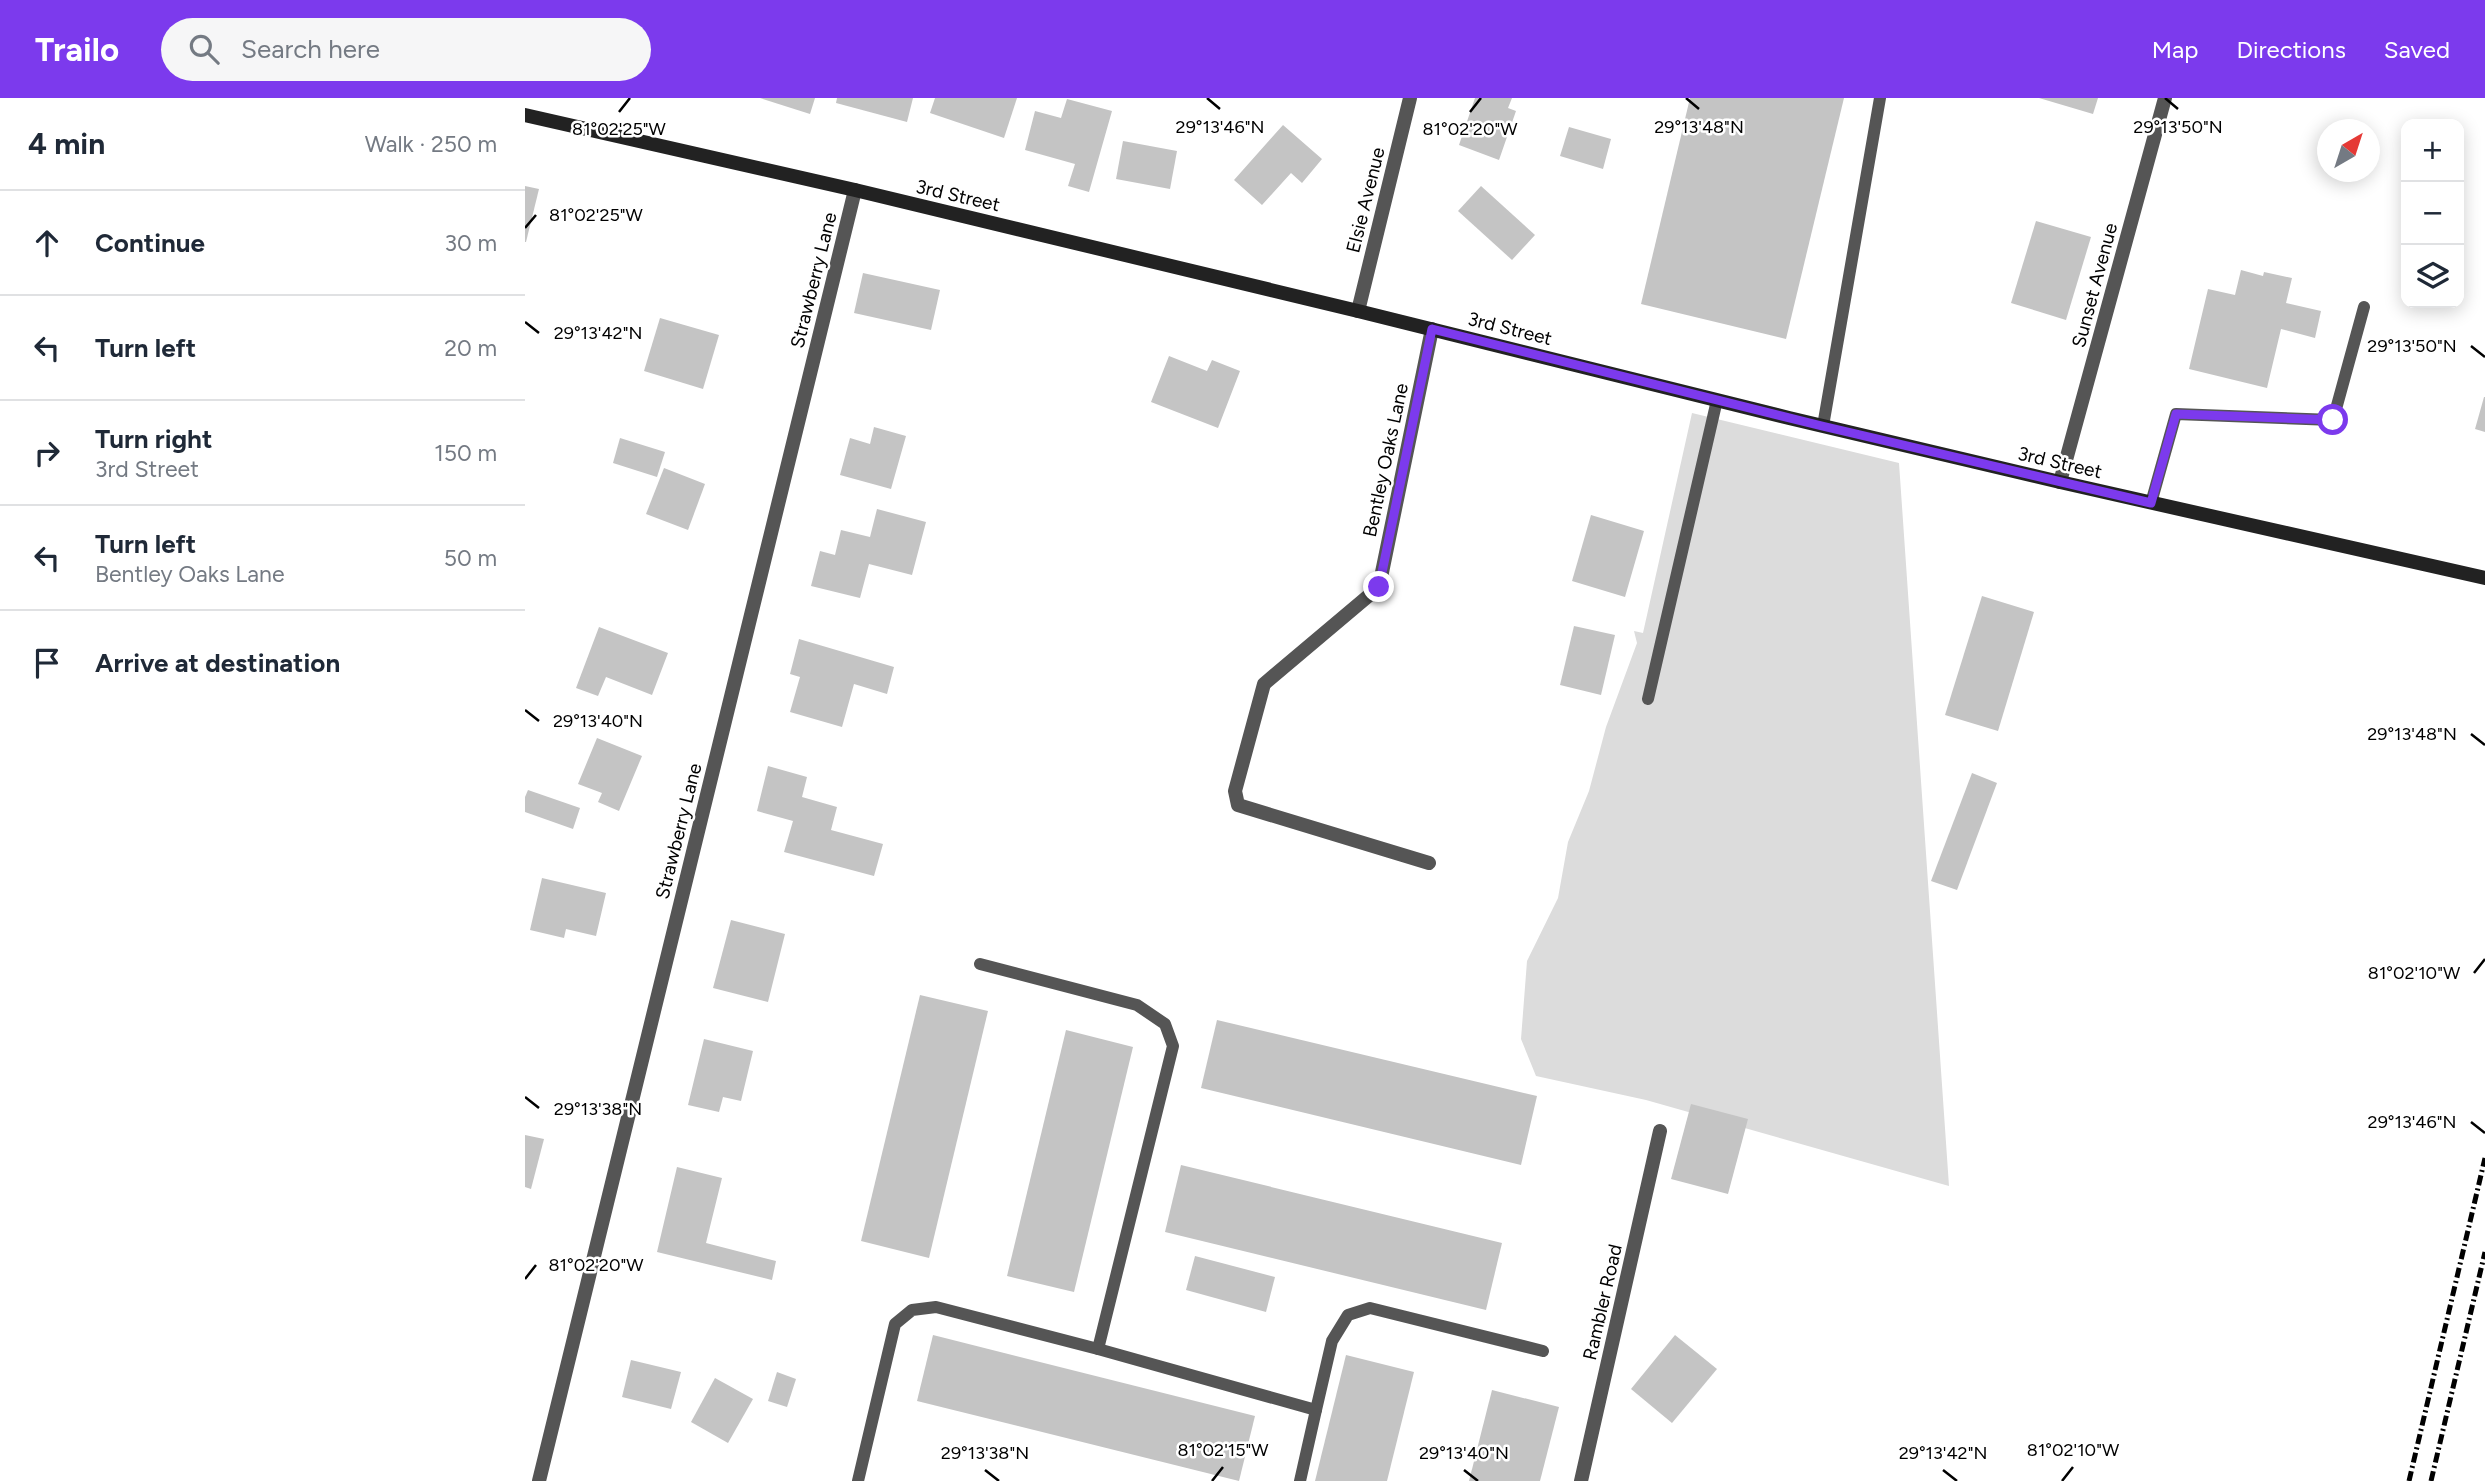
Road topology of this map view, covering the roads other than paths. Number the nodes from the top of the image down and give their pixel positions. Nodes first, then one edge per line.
1 (1410, 98) edge
2 (1880, 98) edge
3 (2165, 98) edge
4 (525, 115) edge
5 (855, 190) junction
6 (2364, 307) dead end
7 (1358, 311) junction
8 (1432, 329) junction
9 (1717, 400) junction
10 (1822, 426) junction
11 (2060, 482) junction
12 (2151, 503) junction
13 (2485, 578) edge
14 (1649, 699) dead end
15 (1429, 863) dead end
16 (980, 964) dead end
17 (1660, 1131) dead end
18 (1098, 1349) junction
19 (1543, 1351) dead end
20 (1316, 1410) junction
21 (539, 1481) edge
22 (858, 1481) edge
23 (1300, 1481) edge
24 (1581, 1481) edge

1 - 7 street, Elsie Avenue
2 - 10 lane
3 - 11 street, Sunset Avenue
4 - 5 street, 3rd Street
5 - 7 street, 3rd Street
5 - 21 street, Strawberry Lane
6 - 12 lane
7 - 8 street, 3rd Street
8 - 9 street, 3rd Street
8 - 15 street, Bentley Oaks Lane
9 - 10 street, 3rd Street
9 - 14 lane
10 - 11 street, 3rd Street
11 - 12 street, 3rd Street
12 - 13 street, 3rd Street
16 - 18 lane
17 - 24 street, Rambler Road
18 - 20 lane
18 - 22 lane
19 - 20 lane
20 - 23 lane

